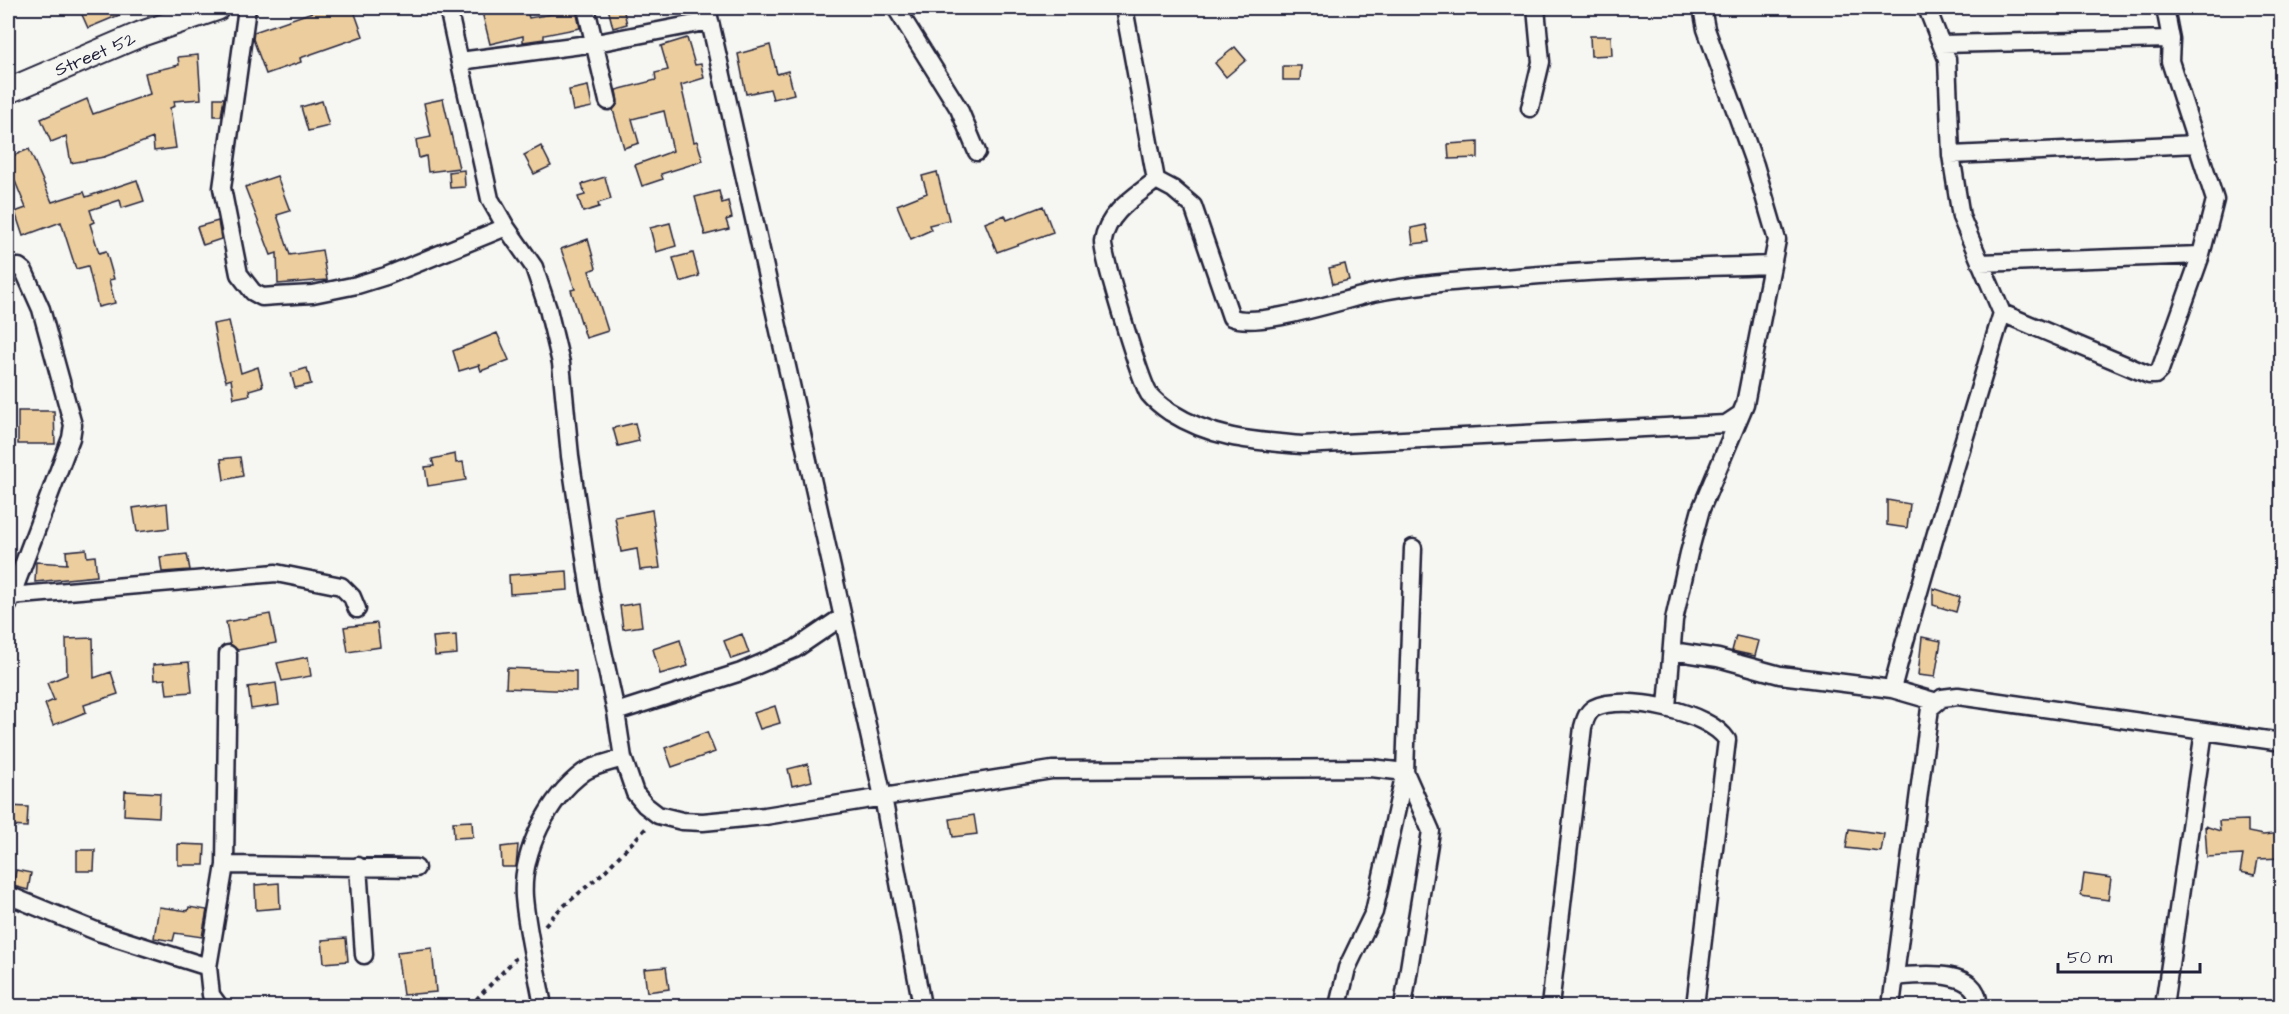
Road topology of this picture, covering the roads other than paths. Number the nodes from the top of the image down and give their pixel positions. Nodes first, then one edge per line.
1 (218, 8) edge
2 (247, 8) edge
3 (448, 8) edge
4 (586, 8) edge
5 (896, 8) edge
6 (1124, 8) edge
7 (1536, 8) edge
8 (1702, 8) edge
9 (1927, 8) edge
10 (2165, 8) edge
11 (708, 14) edge
12 (2171, 39) junction
13 (596, 43) junction
14 (1941, 44) junction
15 (460, 61) junction
16 (8, 91) edge
17 (608, 101) dead end
18 (1530, 108) dead end
19 (2197, 144) junction
20 (977, 152) dead end
21 (1951, 155) junction
22 (1156, 180) junction
23 (506, 227) junction
24 (2201, 255) junction
25 (1980, 263) junction
26 (1772, 265) junction
27 (8, 268) edge
28 (2002, 313) junction
29 (1738, 416) junction
30 (1413, 548) dead end
31 (9, 601) edge
32 (357, 609) dead end
33 (842, 617) junction
34 (1672, 651) junction
35 (228, 654) dead end
36 (1892, 689) junction
37 (1937, 702) junction
38 (1666, 707) junction
39 (616, 712) junction
40 (2204, 731) junction
41 (2282, 742) edge
42 (623, 758) junction
43 (1405, 772) junction
44 (883, 797) junction
45 (225, 865) junction
46 (358, 866) junction
47 (416, 868) dead end
48 (8, 895) edge
49 (364, 955) dead end
50 (208, 967) junction
51 (1894, 977) junction
52 (219, 1006) edge
53 (543, 1006) edge
54 (922, 1006) edge
55 (1338, 1006) edge
56 (1403, 1006) edge
57 (1550, 1006) edge
58 (1695, 1006) edge
59 (1890, 1006) edge
60 (1978, 1006) edge
61 (2164, 1006) edge

1 - 16 street, Street 52
2 - 23 street
3 - 15 street
4 - 13 street
5 - 20 street
6 - 22 street
7 - 18 street
8 - 26 street
9 - 14 street
10 - 12 street
11 - 13 street
11 - 33 street
12 - 14 street
12 - 19 street
13 - 15 street
13 - 17 street
14 - 21 street
15 - 23 street
19 - 21 street
19 - 24 street
21 - 25 street
22 - 26 street
22 - 29 street
23 - 39 street
24 - 25 street
24 - 28 street
25 - 28 street
26 - 29 street
27 - 31 street
28 - 36 street
29 - 34 street
30 - 43 street
31 - 32 street
33 - 39 street
33 - 44 street
34 - 36 street
34 - 38 street
35 - 45 street
36 - 37 street
37 - 40 street
37 - 51 street
38 - 57 street
38 - 58 street
39 - 42 street
40 - 41 street
40 - 61 street
42 - 44 street
42 - 53 street
43 - 44 street
43 - 55 street
43 - 56 street
44 - 54 street
45 - 46 street
45 - 50 street
46 - 47 street
46 - 49 street
48 - 50 street
50 - 52 street
51 - 59 street
51 - 60 street

